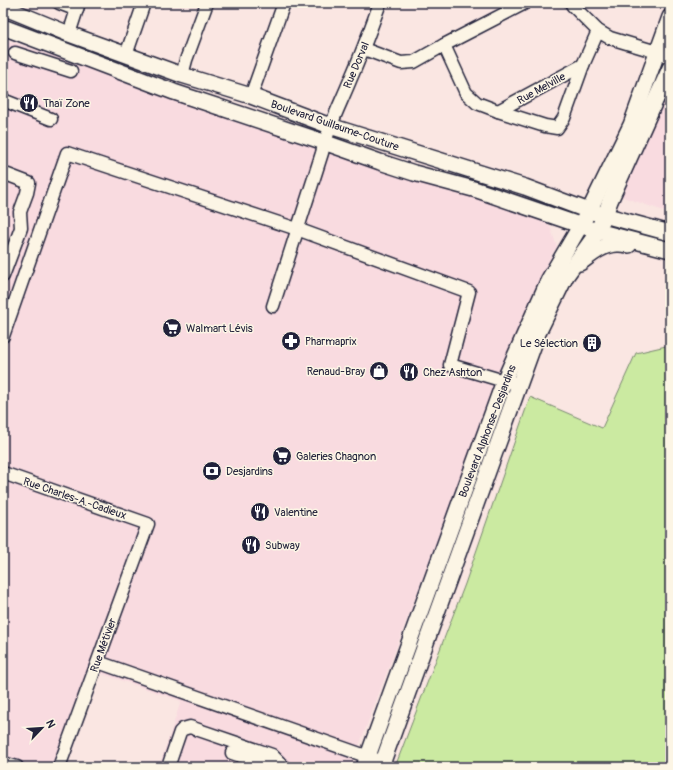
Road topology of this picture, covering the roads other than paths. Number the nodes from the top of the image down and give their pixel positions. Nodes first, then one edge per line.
1 (144, 3) edge
2 (207, 3) edge
3 (284, 3) edge
4 (380, 3) edge
5 (525, 3) edge
6 (571, 3) edge
7 (59, 4) edge
8 (3, 5) edge
9 (78, 6) edge
10 (670, 17) edge
11 (3, 27) edge
12 (598, 31) junction
13 (69, 34) junction
14 (444, 45) junction
15 (364, 49) junction
16 (15, 53) dead end
17 (126, 54) junction
18 (664, 54) edge
19 (583, 65) junction
20 (670, 68) edge
21 (70, 71) dead end
22 (182, 75) junction
23 (250, 96) junction
24 (3, 100) edge
25 (498, 111) junction
26 (51, 119) dead end
27 (330, 126) junction
28 (325, 142) junction
29 (3, 173) edge
30 (589, 211) junction
31 (605, 215) junction
32 (581, 226) junction
33 (297, 229) junction
34 (597, 231) junction
35 (670, 233) edge
36 (670, 250) edge
37 (3, 276) edge
38 (566, 276) junction
39 (273, 306) dead end
40 (3, 336) edge
41 (504, 381) junction
42 (520, 384) junction
43 (3, 473) edge
44 (148, 524) joint
45 (98, 662) junction
46 (232, 753) dead end
47 (366, 762) edge
48 (3, 763) edge
49 (382, 765) edge
50 (17, 767) edge
51 (59, 767) edge
52 (168, 767) edge
53 (273, 767) edge
54 (284, 767) edge

1 - 17 street
2 - 22 street
3 - 23 street
4 - 15 street, Rue Dorval
5 - 14 street
6 - 12 street
7 - 9 street
8 - 13 main road, Boulevard Guillaume-Couture
9 - 13 street
10 - 18 main road, Boulevard Alphonse-Desjardins
11 - 28 main road, Boulevard Guillaume-Couture
12 - 18 street
12 - 19 street, Rue Melville
13 - 17 main road, Boulevard Guillaume-Couture
14 - 15 street
14 - 25 street, Rue Melville
15 - 27 street, Rue Dorval
16 - 21 street
17 - 22 main road, Boulevard Guillaume-Couture
18 - 30 main road, Boulevard Alphonse-Desjardins
19 - 25 street, Rue Melville
19 - 25 street, Rue Melville
20 - 31 main road, Boulevard Alphonse-Desjardins
22 - 23 main road, Boulevard Guillaume-Couture
23 - 27 main road, Boulevard Guillaume-Couture
24 - 26 street
27 - 28 street, Rue Dorval
27 - 30 main road, Boulevard Guillaume-Couture
28 - 32 main road, Boulevard Guillaume-Couture
28 - 33 street, Rue Dorval
29 - 37 street
30 - 31 main road, Boulevard Guillaume-Couture
30 - 32 main road, Boulevard Alphonse-Desjardins
31 - 34 main road, Boulevard Alphonse-Desjardins
31 - 35 main road, Boulevard Guillaume-Couture
32 - 34 main road, Boulevard Guillaume-Couture
32 - 41 main road, Boulevard Alphonse-Desjardins
33 - 39 street, Rue Dorval
33 - 40 street
33 - 41 street
34 - 36 main road, Boulevard Guillaume-Couture
34 - 38 main road, Boulevard Alphonse-Desjardins
36 - 38 main road
38 - 42 main road, Boulevard Alphonse-Desjardins
41 - 42 street
41 - 47 main road, Boulevard Alphonse-Desjardins
42 - 49 main road, Boulevard Alphonse-Desjardins
43 - 44 street, Rue Charles-A.-Cadieux
44 - 45 street, Rue Métivier
45 - 47 street
45 - 51 street, Rue Métivier
46 - 53 street
47 - 49 street
48 - 50 street
52 - 54 street

